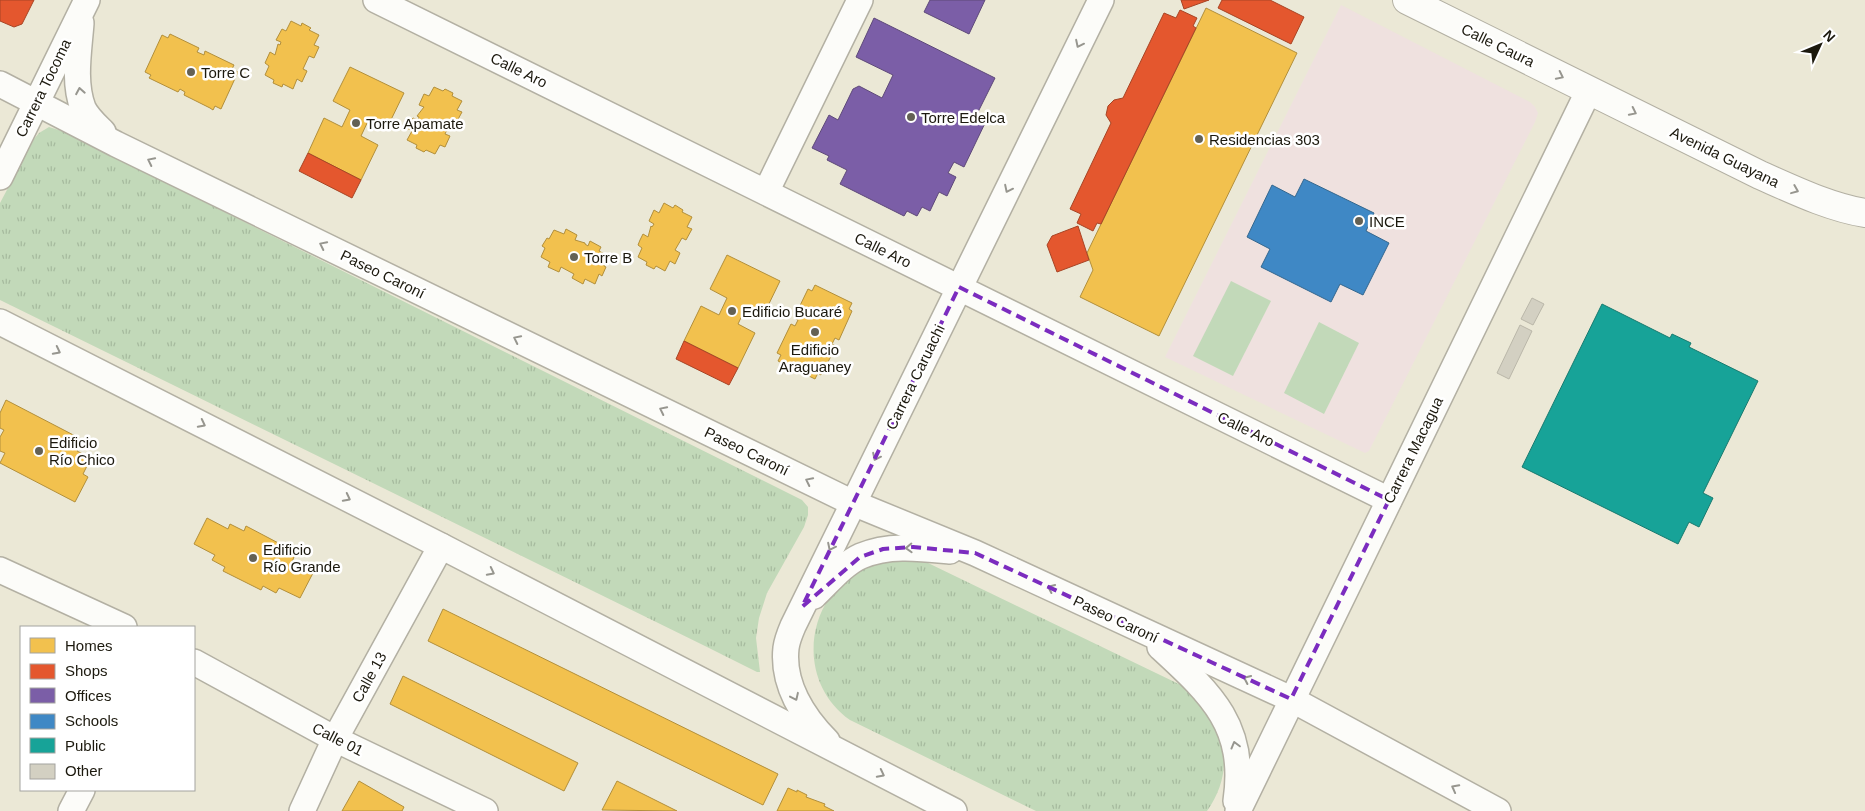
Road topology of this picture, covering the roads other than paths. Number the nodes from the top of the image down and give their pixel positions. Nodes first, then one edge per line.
1 (376, 0) edge
2 (860, 0) edge
3 (1101, 0) edge
4 (1406, 0) edge
5 (84, 4) edge
6 (0, 84) edge
7 (1589, 90) junction
8 (37, 102) junction
9 (116, 144) junction
10 (0, 177) edge
11 (766, 192) junction
12 (1865, 213) edge
13 (959, 288) junction
14 (0, 322) edge
15 (1389, 500) junction
16 (853, 503) junction
17 (441, 546) junction
18 (975, 553) junction
19 (0, 570) edge
20 (802, 607) junction
21 (122, 626) edge
22 (1143, 631) junction
23 (195, 663) edge
24 (1291, 699) junction
25 (335, 739) junction
26 (838, 752) junction
27 (81, 791) edge
28 (71, 811) edge
29 (302, 811) edge
30 (485, 811) edge
31 (954, 811) edge
32 (1236, 811) edge
33 (1498, 811) edge

1 - 11 street, Calle Aro
2 - 11 street
3 -> 13 street, Carrera Caruachi
4 -> 7 main road, Calle Caura
5 - 8 street, Carrera Tocoma
9 -> 5 street
6 - 8 street, Paseo Caroní
7 -> 12 main road, Avenida Guayana
7 - 15 street, Carrera Macagua
8 - 9 street, Paseo Caroní
8 - 10 street, Carrera Tocoma
16 -> 9 street, Paseo Caroní
11 - 13 street, Calle Aro
13 - 15 street, Calle Aro
13 -> 16 street, Carrera Caruachi
14 -> 17 street
15 - 24 street, Carrera Macagua
16 - 18 street, Paseo Caroní
16 -> 20 street, Carrera Caruachi
17 - 25 street, Calle 13
17 -> 26 street
18 -> 20 street
22 -> 18 street, Paseo Caroní
19 - 21 street
20 -> 26 street, Carrera Caruachi
24 -> 22 street, Paseo Caroní
32 -> 22 street
23 - 25 street, Calle 01
24 - 32 street, Carrera Macagua
33 -> 24 street, Paseo Caroní
25 - 29 street, Calle 13
25 - 30 street, Calle 01
26 -> 31 street
27 - 28 street

